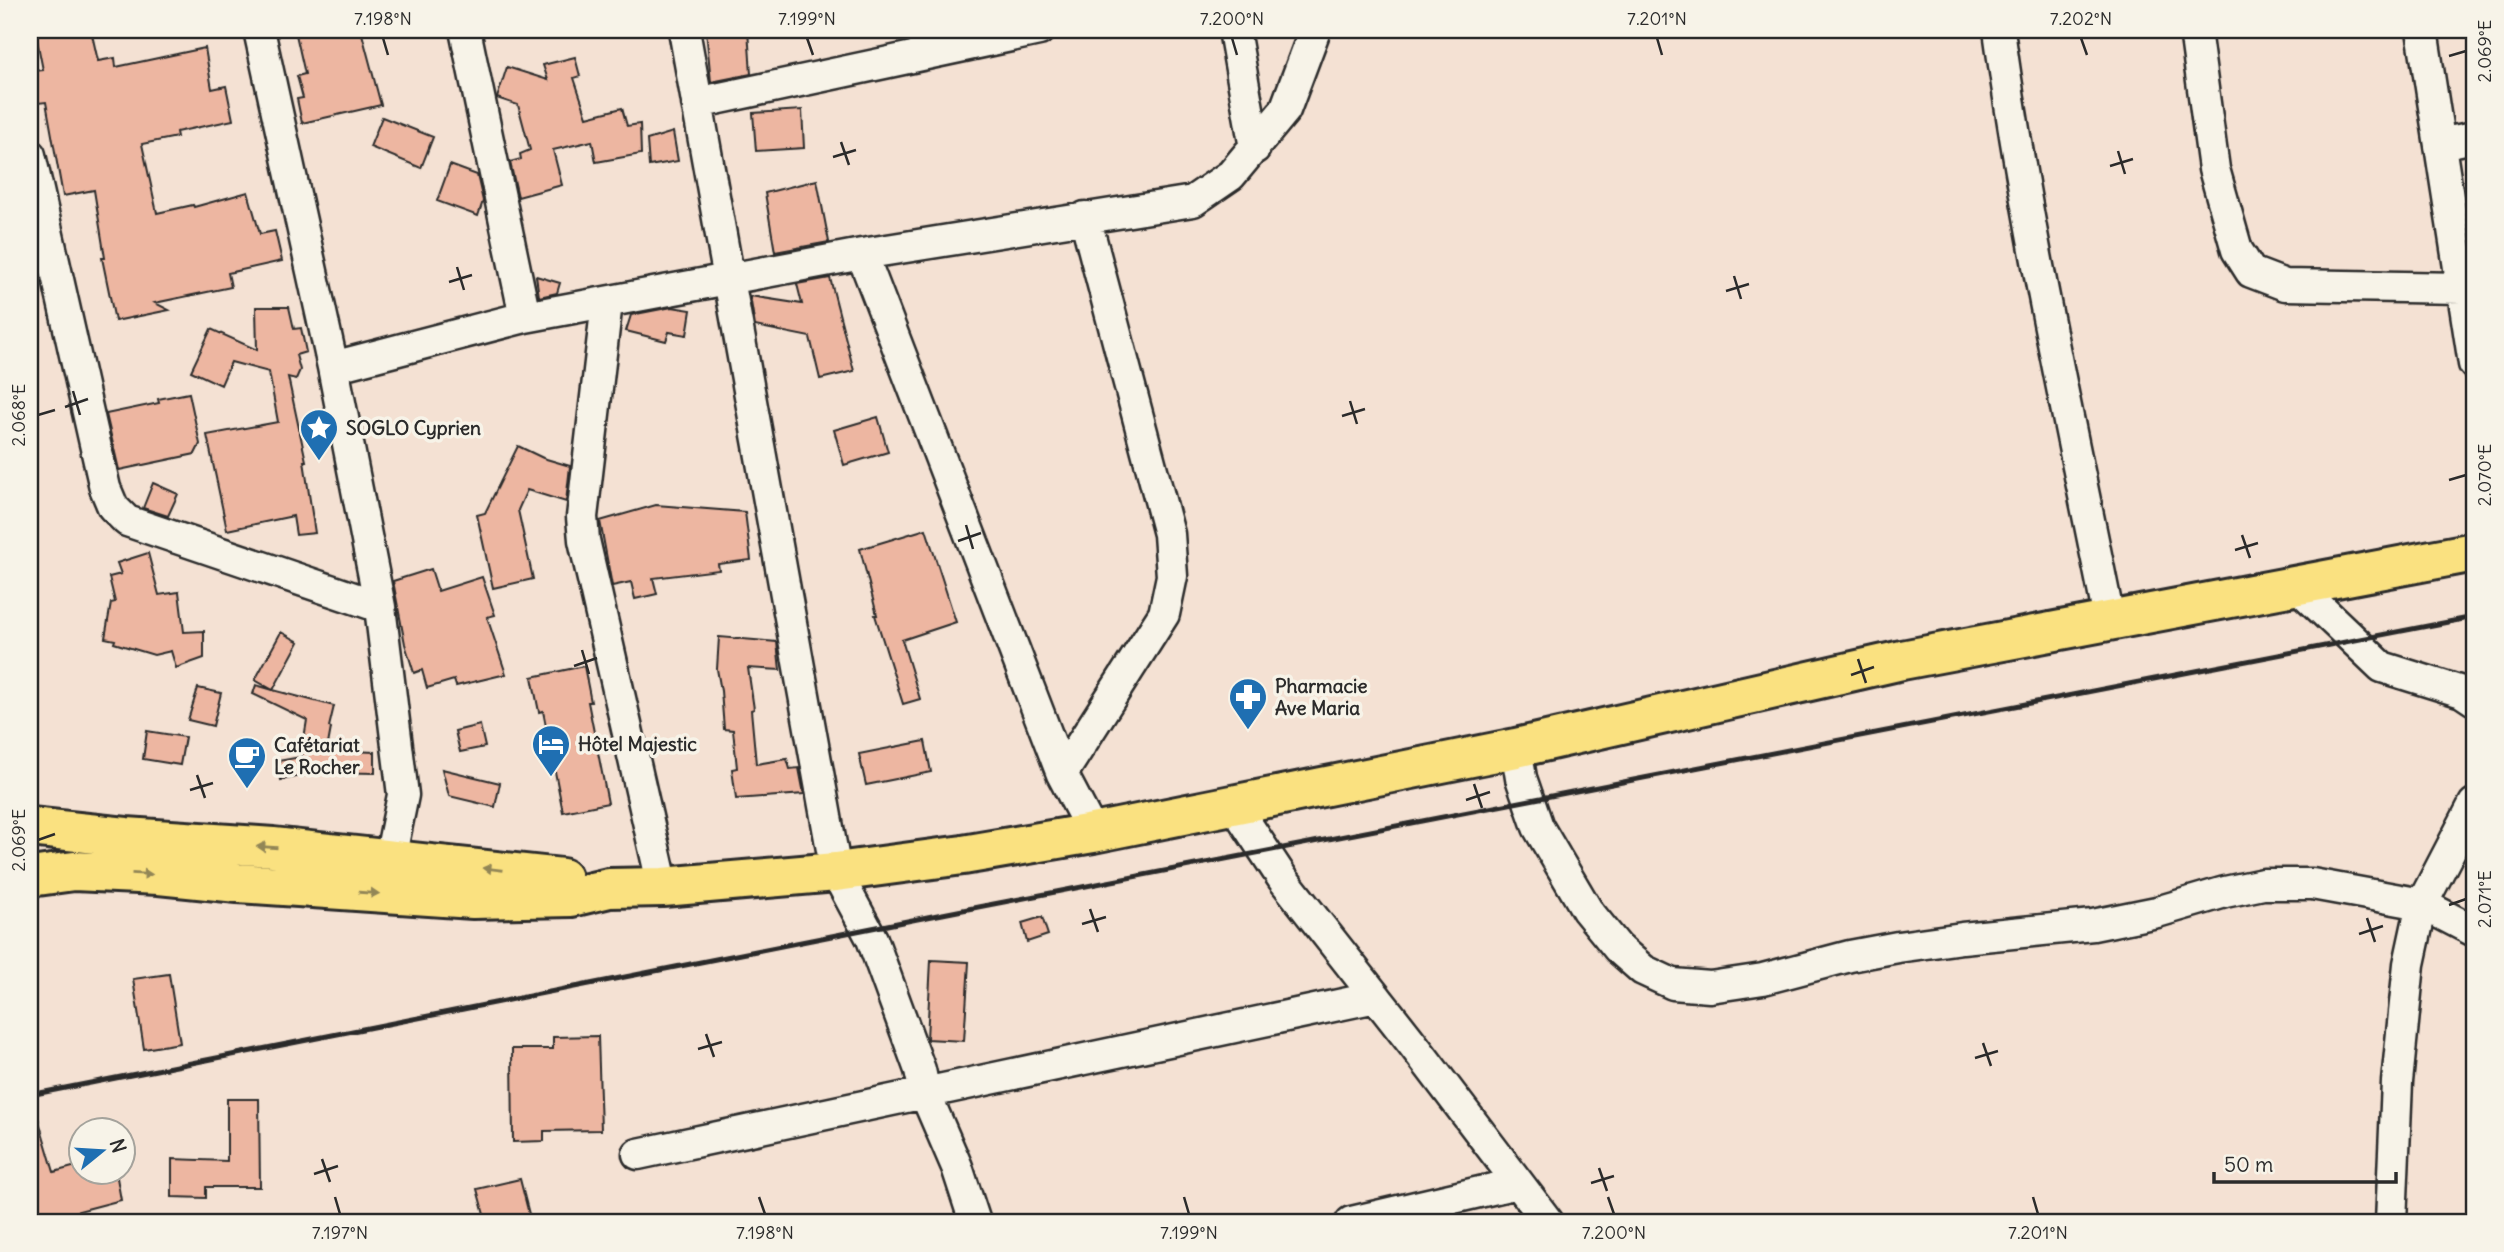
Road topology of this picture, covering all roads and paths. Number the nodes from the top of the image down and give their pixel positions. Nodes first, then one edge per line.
1 (258, 30) edge
2 (465, 30) edge
3 (684, 30) edge
4 (1039, 30) edge
5 (1234, 30) edge
6 (1315, 30) edge
7 (1999, 30) edge
8 (2195, 30) edge
9 (2422, 30) edge
10 (697, 103) junction
11 (2474, 136) edge
12 (2441, 144) junction
13 (1255, 148) junction
14 (30, 155) edge
15 (1085, 217) junction
16 (862, 254) junction
17 (728, 279) junction
18 (2462, 288) junction
19 (607, 302) junction
20 (525, 317) junction
21 (2474, 365) edge
22 (333, 367) junction
23 (2474, 552) edge
24 (2296, 584) junction
25 (380, 607) junction
26 (2109, 619) junction
27 (2474, 700) edge
28 (1516, 748) junction
29 (1062, 774) junction
30 (2474, 804) edge
31 (1234, 805) junction
32 (30, 827) edge
33 (1093, 833) junction
34 (390, 859) junction
35 (836, 872) junction
36 (30, 877) edge
37 (663, 887) junction
38 (609, 888) junction
39 (2422, 904) junction
40 (2474, 931) edge
41 (1376, 997) junction
42 (925, 1093) junction
43 (638, 1154) dead end
44 (1518, 1183) junction
45 (975, 1222) edge
46 (1352, 1222) edge
47 (1548, 1222) edge
48 (2390, 1222) edge

1 - 22 street
2 - 20 street
3 - 10 street
4 - 10 street
5 - 13 street
6 - 13 street
7 - 26 street
8 - 18 street
9 - 12 street
10 - 17 street
11 - 12 street
12 - 18 street
13 - 15 street
14 - 25 street
15 - 16 street
15 - 29 street
16 - 17 street
16 - 29 street
17 - 19 street
17 - 35 street
18 - 21 street
19 - 20 street
19 - 37 street
20 - 22 street
22 - 25 street
23 - 24 highway
24 - 26 highway
24 - 27 street
25 - 34 street
26 - 28 highway
28 - 31 highway
28 - 39 street
29 - 33 street
30 - 39 street
31 - 33 highway
31 - 41 street
34 -> 32 highway
33 - 35 highway
38 -> 34 highway
35 - 37 highway
35 - 42 street
36 -> 38 highway
37 - 38 highway
39 - 40 street
39 - 48 street
41 - 42 street
41 - 44 street
42 - 43 street
42 - 45 street
44 - 46 street
44 - 47 street

